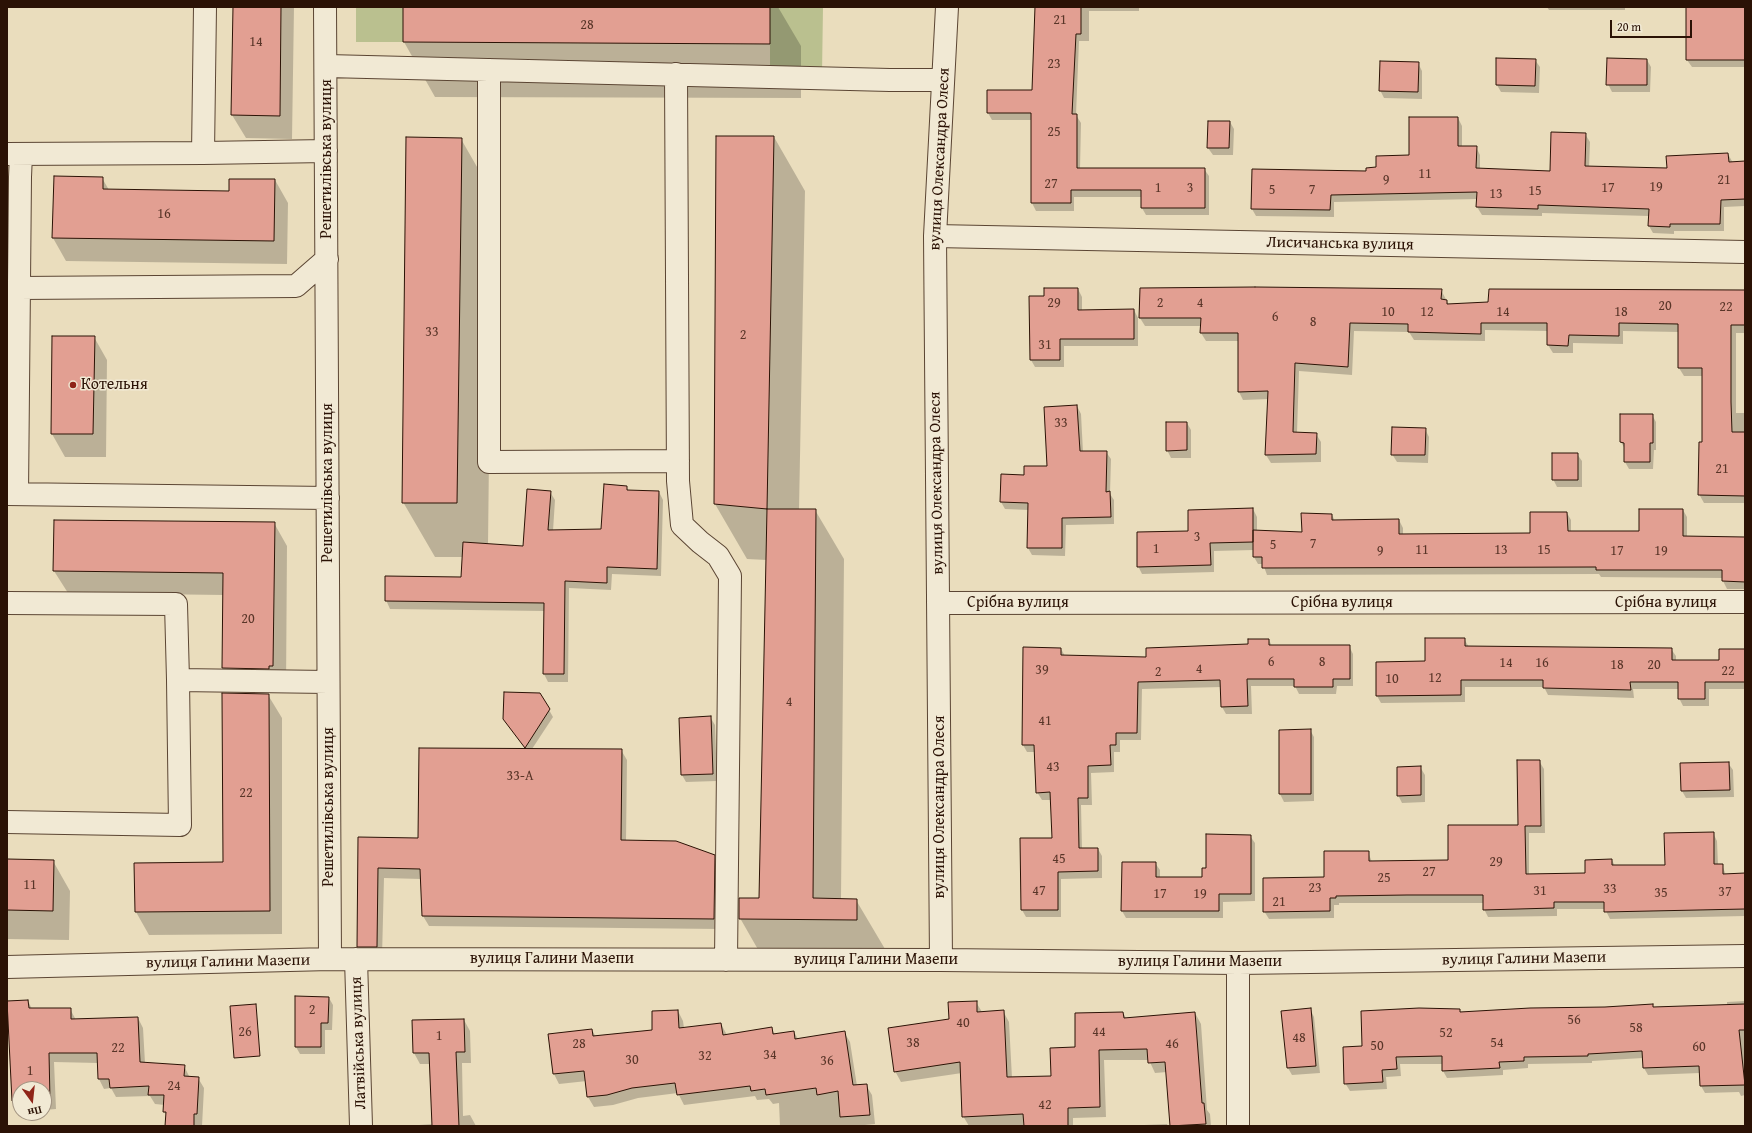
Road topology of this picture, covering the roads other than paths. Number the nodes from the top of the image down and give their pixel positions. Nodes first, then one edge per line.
1 (205, 7) edge
2 (325, 7) edge
3 (947, 7) edge
4 (327, 66) junction
5 (489, 70) junction
6 (676, 74) junction
7 (943, 80) junction
8 (326, 151) junction
9 (203, 153) junction
10 (14, 154) edge
11 (935, 236) junction
12 (1745, 252) edge
13 (327, 259) junction
14 (19, 288) junction
15 (678, 461) junction
16 (12, 494) edge
17 (328, 498) junction
18 (1745, 602) edge
19 (7, 603) edge
20 (938, 603) junction
21 (178, 680) junction
22 (328, 682) junction
23 (7, 822) edge
24 (1745, 956) edge
25 (330, 959) junction
26 (356, 959) junction
27 (726, 960) junction
28 (941, 960) junction
29 (1238, 962) junction
30 (7, 967) edge
31 (361, 1126) edge
32 (1238, 1126) edge

1 - 9 street
2 - 4 street, Решетилівська вулиця
3 - 7 street, вулиця Олександра Олеся
4 - 5 street
4 - 8 street, Решетилівська вулиця
5 - 6 street
5 - 15 street
6 - 7 street
6 - 15 street
7 - 11 street, вулиця Олександра Олеся
8 - 9 street
8 - 13 street, Решетилівська вулиця
9 - 10 street
10 - 14 street
11 - 12 street, Лисичанська вулиця
11 - 20 street, вулиця Олександра Олеся
13 - 14 street
13 - 17 street, Решетилівська вулиця
14 - 16 street
15 - 27 street
16 - 17 street
17 - 22 street, Решетилівська вулиця
18 - 20 street, Срібна вулиця
19 - 21 street
20 - 28 street, вулиця Олександра Олеся
21 - 22 street
21 - 23 street
22 - 25 street, Решетилівська вулиця
24 - 29 street, вулиця Галини Мазепи
25 - 26 street, вулиця Галини Мазепи
25 - 30 street, вулиця Галини Мазепи
26 - 27 street, вулиця Галини Мазепи
26 - 31 street, Латвійська вулиця
27 - 28 street, вулиця Галини Мазепи
28 - 29 street, вулиця Галини Мазепи
29 - 32 street

